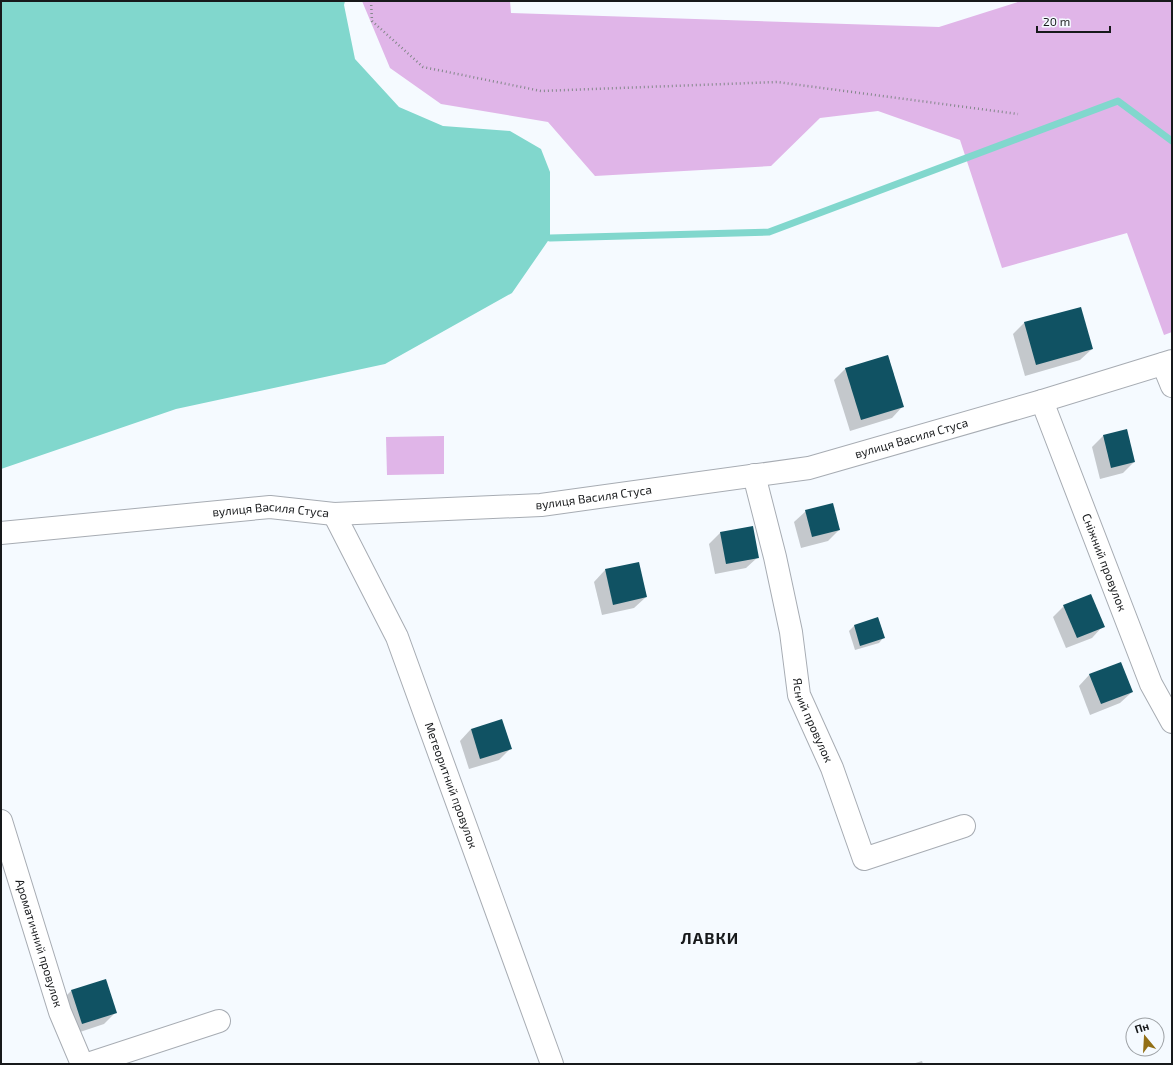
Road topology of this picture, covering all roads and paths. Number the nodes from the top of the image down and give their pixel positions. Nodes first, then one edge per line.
1 (371, 1) edge
2 (1018, 114) dead end
3 (1168, 363) edge
4 (1172, 386) edge
5 (1042, 401) junction
6 (754, 475) junction
7 (334, 514) junction
8 (1, 533) edge
9 (1172, 722) edge
10 (1, 821) edge
11 (964, 826) dead end
12 (219, 1021) dead end
13 (82, 1064) edge
14 (88, 1064) edge
15 (552, 1064) edge

1 - 2 path
3 - 4 street
3 - 5 street, вулиця Василя Стуса
5 - 6 street, вулиця Василя Стуса
5 - 9 street, Сніжний провулок
6 - 7 street, вулиця Василя Стуса
6 - 11 street, Ясний провулок
7 - 8 street, вулиця Василя Стуса
7 - 15 street, Метеоритний провулок
10 - 13 street, Ароматичний провулок
12 - 14 street

